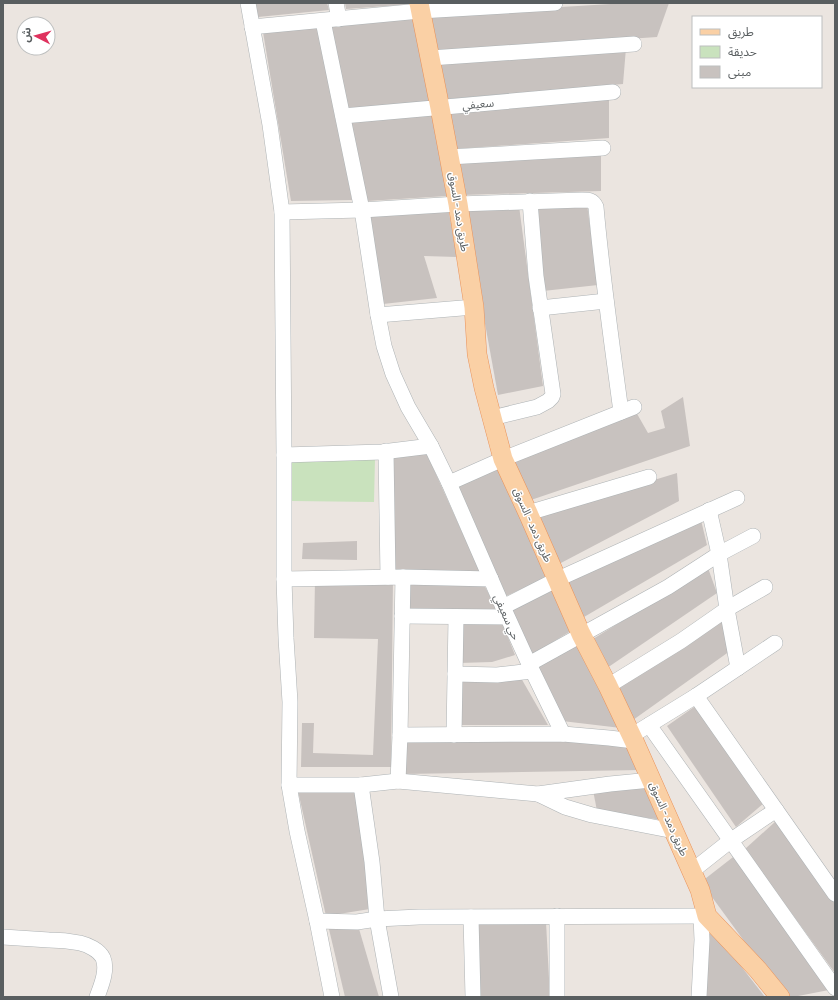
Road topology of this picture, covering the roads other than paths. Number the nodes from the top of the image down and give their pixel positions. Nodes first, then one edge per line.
1 (248, 3) edge
2 (336, 3) edge
3 (555, 3) edge
4 (419, 7) edge
5 (339, 19) junction
6 (323, 21) junction
7 (252, 27) junction
8 (634, 44) dead end
9 (430, 58) junction
10 (613, 92) dead end
11 (440, 108) junction
12 (343, 116) junction
13 (603, 148) dead end
14 (450, 158) junction
15 (530, 201) junction
16 (458, 204) junction
17 (362, 210) junction
18 (282, 212) junction
19 (606, 301) junction
20 (474, 307) junction
21 (540, 308) junction
22 (378, 315) junction
23 (492, 418) junction
24 (431, 446) junction
25 (386, 451) junction
26 (284, 455) junction
27 (503, 459) junction
28 (649, 477) dead end
29 (449, 483) junction
30 (737, 498) dead end
31 (709, 510) junction
32 (528, 512) junction
33 (753, 536) dead end
34 (719, 554) junction
35 (388, 577) junction
36 (403, 577) junction
37 (284, 579) junction
38 (491, 579) junction
39 (558, 579) junction
40 (765, 588) dead end
41 (727, 609) junction
42 (505, 612) junction
43 (402, 616) junction
44 (456, 618) junction
45 (582, 634) junction
46 (774, 643) dead end
47 (530, 667) junction
48 (738, 668) junction
49 (455, 674) junction
50 (608, 686) junction
51 (696, 696) junction
52 (649, 725) junction
53 (563, 734) junction
54 (400, 735) junction
55 (454, 735) junction
56 (633, 739) junction
57 (651, 780) junction
58 (398, 781) junction
59 (289, 785) junction
60 (361, 785) junction
61 (538, 794) junction
62 (776, 810) junction
63 (674, 831) junction
64 (730, 841) junction
65 (692, 871) junction
66 (835, 894) edge
67 (557, 916) junction
68 (704, 916) junction
69 (471, 917) junction
70 (377, 919) junction
71 (317, 921) junction
72 (3, 937) edge
73 (835, 988) edge
74 (96, 997) edge
75 (332, 997) edge
76 (391, 997) edge
77 (473, 997) edge
78 (556, 997) edge
79 (699, 997) edge
80 (780, 997) edge

1 - 7 street
2 - 5 street
3 - 4 street
4 - 5 street
4 - 9 main road, طريق دمد - السوق
5 - 6 street
6 - 7 street
6 - 12 street, حي سعيفي
7 - 18 street
8 - 9 street
9 - 11 main road, طريق دمد - السوق
10 - 11 street, سعيفي
11 - 12 street, سعيفي
11 - 14 main road, طريق دمد - السوق
12 - 17 street, حي سعيفي
13 - 14 street
14 - 16 main road, طريق دمد - السوق
15 - 16 street
15 - 19 street
15 - 21 street
16 - 17 street
16 - 20 main road, طريق دمد - السوق
17 - 18 street
17 - 22 street, حي سعيفي
18 - 26 street
19 - 21 street
19 - 27 street
20 - 22 street
20 - 23 main road, طريق دمد - السوق
21 - 23 street
22 - 24 street, حي سعيفي
23 - 27 main road, طريق دمد - السوق
24 - 25 street
24 - 29 street, حي سعيفي
25 - 26 street
25 - 35 street
26 - 37 street
27 - 29 street
27 - 32 main road, طريق دمد - السوق
28 - 32 street
29 - 38 street, حي سعيفي
30 - 31 street
31 - 34 street
31 - 39 street
32 - 39 main road, طريق دمد - السوق
33 - 34 street
34 - 41 street
34 - 45 street
35 - 36 street
35 - 37 street
36 - 38 street
36 - 43 street
37 - 59 street
38 - 42 street, حي سعيفي
39 - 42 street
39 - 45 main road, طريق دمد - السوق
40 - 41 street
41 - 48 street
41 - 50 street
42 - 44 street
42 - 47 street, حي سعيفي
43 - 44 street
43 - 54 street
44 - 49 street
45 - 47 street
45 - 50 main road, طريق دمد - السوق
46 - 48 street
47 - 49 street
47 - 53 street, حي سعيفي
48 - 51 street
49 - 55 street
50 - 56 main road, طريق دمد - السوق
51 - 52 street
51 - 62 street
52 - 56 street
52 - 64 street
53 - 55 street
53 - 56 street
54 - 55 street
54 - 58 street
56 - 57 main road, طريق دمد - السوق
57 - 61 street
57 - 63 main road, طريق دمد - السوق
58 - 60 street
58 - 61 street
59 - 60 street
59 - 71 street
60 - 70 street
61 - 63 street
62 - 64 street
62 - 66 street
63 - 65 main road, طريق دمد - السوق
64 - 65 street
64 - 73 street
65 - 68 main road, طريق دمد - السوق
67 - 68 street
67 - 69 street
67 - 78 street
68 - 79 street
68 - 80 main road, طريق دمد - السوق
69 - 70 street
69 - 77 street
70 - 71 street
70 - 76 street
71 - 75 street
72 - 74 street

